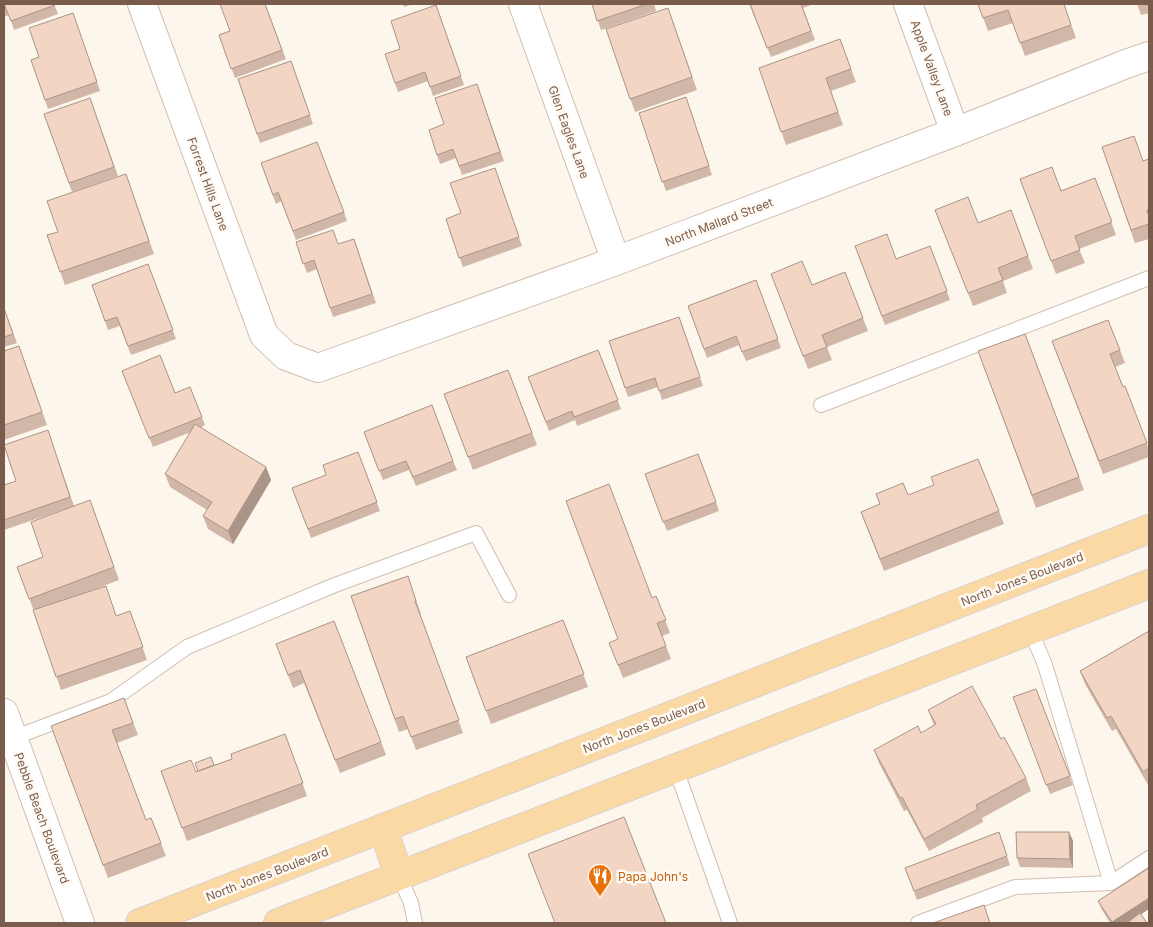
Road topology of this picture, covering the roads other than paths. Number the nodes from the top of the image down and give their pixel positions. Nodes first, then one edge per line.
1 (142, 4) edge
2 (523, 4) edge
3 (908, 4) edge
4 (1149, 56) edge
5 (955, 132) junction
6 (616, 261) junction
7 (1149, 278) edge
8 (286, 356) joint
9 (820, 406) dead end
10 (1149, 529) edge
11 (1149, 584) edge
12 (510, 595) dead end
13 (1031, 631) junction
14 (4, 713) edge
15 (13, 738) junction
16 (676, 769) junction
17 (383, 828) junction
18 (1149, 858) edge
19 (400, 876) junction
20 (1111, 883) junction
21 (80, 923) edge
22 (140, 923) edge
23 (278, 923) edge
24 (415, 923) edge
25 (730, 923) edge
26 (918, 923) edge

1 - 8 street, Forrest Hills Lane
2 - 6 street, Glen Eagles Lane
3 - 5 street, Apple Valley Lane
4 - 5 street, North Mallard Street
5 - 6 street, North Mallard Street
6 - 8 street, North Mallard Street
7 - 9 lane
10 - 17 main road, North Jones Boulevard
11 - 13 main road
12 - 15 lane
13 - 16 main road
13 - 20 lane
14 - 15 street, Pebble Beach Boulevard
15 - 21 street, Pebble Beach Boulevard
16 - 19 main road
16 - 25 lane
17 - 19 main road
17 - 22 main road, North Jones Boulevard
18 - 20 lane
19 - 23 main road
19 - 24 lane
20 - 26 lane

